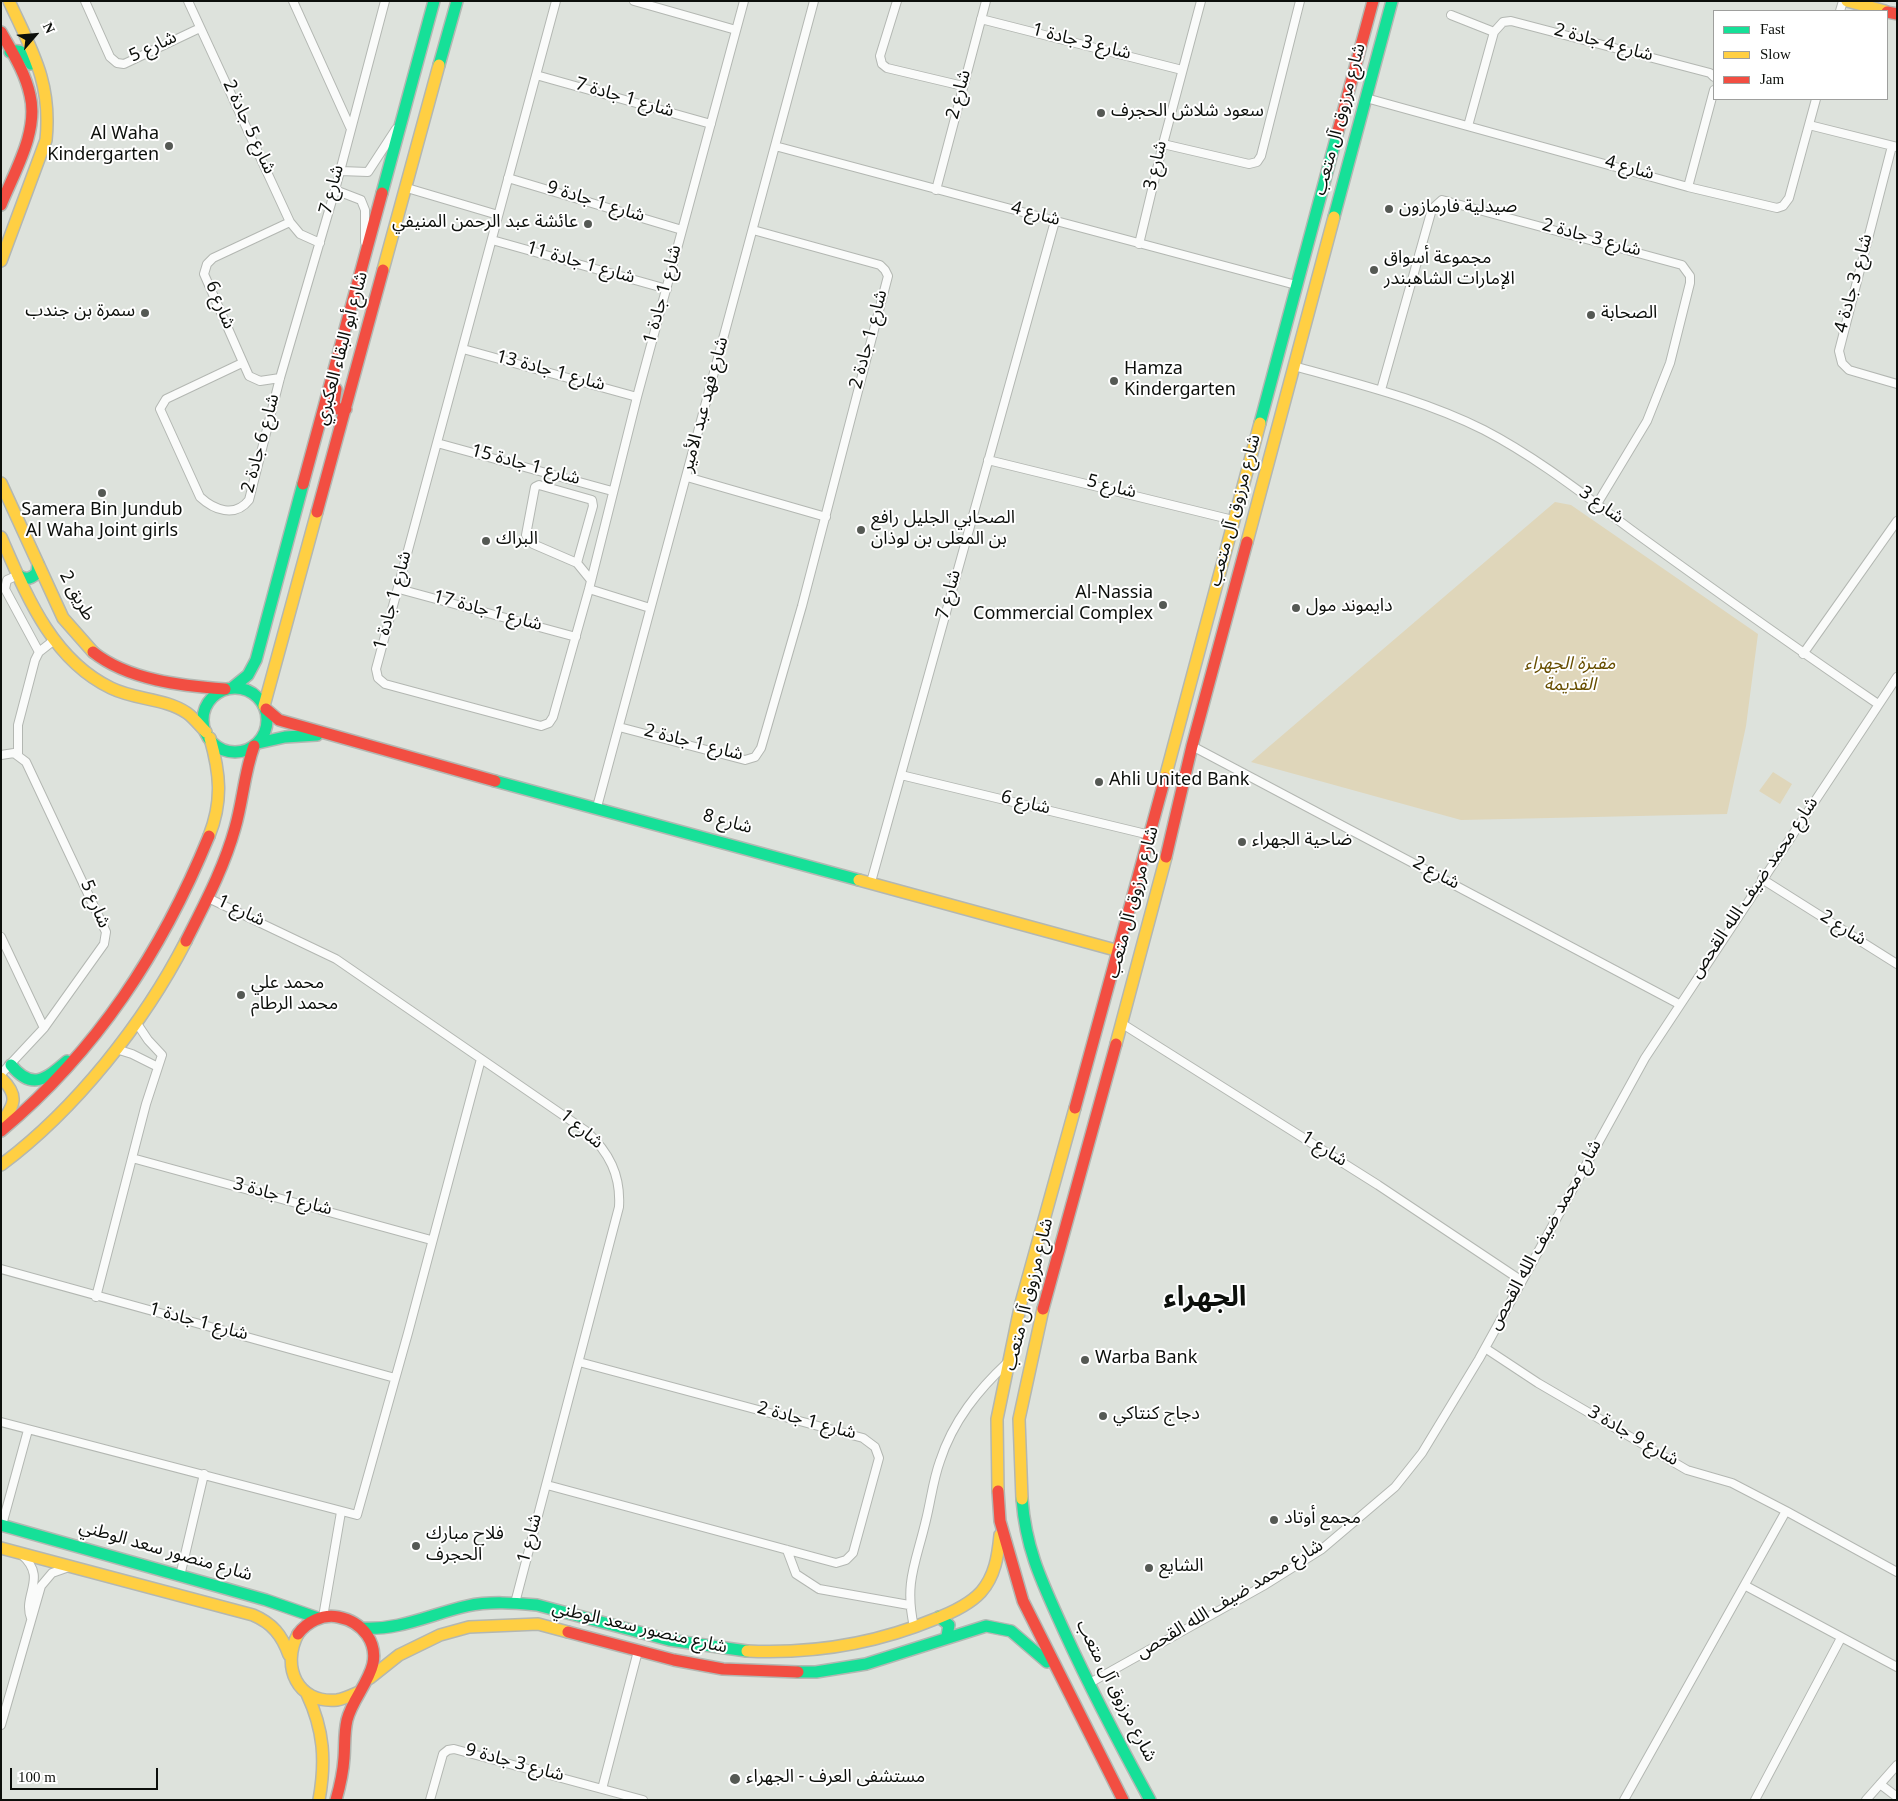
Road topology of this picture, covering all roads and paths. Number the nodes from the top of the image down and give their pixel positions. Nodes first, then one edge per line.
1 (9, 1) edge
2 (85, 1) edge
3 (188, 1) edge
4 (293, 1) edge
5 (385, 1) edge
6 (434, 1) edge
7 (450, 1) edge
8 (457, 1) edge
9 (556, 1) edge
10 (744, 1) edge
11 (814, 1) edge
12 (897, 1) edge
13 (986, 1) edge
14 (1201, 1) edge
15 (1300, 1) edge
16 (1373, 1) edge
17 (1392, 1) edge
18 (1847, 1) edge
19 (636, 2) edge
20 (1879, 10) edge
21 (1451, 15) dead end
22 (981, 19) junction
23 (450, 26) junction
24 (200, 28) junction
25 (736, 30) junction
26 (1, 32) edge
27 (1494, 32) junction
28 (10, 52) junction
29 (1182, 70) junction
30 (536, 75) junction
31 (1713, 76) edge
32 (44, 77) junction
33 (963, 86) junction
34 (1713, 94) edge
35 (1366, 98) junction
36 (1816, 100) edge
37 (401, 120) junction
38 (711, 124) junction
39 (1809, 125) junction
40 (1468, 126) junction
41 (350, 128) junction
42 (1162, 144) junction
43 (775, 146) junction
44 (1894, 147) edge
45 (340, 171) junction
46 (508, 178) junction
47 (1688, 186) junction
48 (407, 188) junction
49 (335, 190) junction
50 (936, 190) junction
51 (1, 205) edge
52 (498, 215) junction
53 (1055, 221) junction
54 (290, 222) junction
55 (1312, 226) junction
56 (682, 230) junction
57 (753, 230) junction
58 (1330, 234) junction
59 (492, 240) junction
60 (320, 243) junction
61 (5, 244) edge
62 (1139, 244) junction
63 (366, 248) junction
64 (1304, 257) junction
65 (1, 261) edge
66 (1322, 263) junction
67 (1296, 285) junction
68 (667, 289) junction
69 (355, 297) junction
70 (463, 349) junction
71 (242, 363) junction
72 (1294, 366) junction
73 (280, 378) junction
74 (1897, 384) edge
75 (1381, 390) junction
76 (637, 397) junction
77 (346, 409) junction
78 (437, 443) junction
79 (988, 460) junction
80 (687, 477) junction
81 (1, 483) edge
82 (612, 491) junction
83 (1596, 504) junction
84 (826, 517) junction
85 (1233, 520) junction
86 (1897, 521) edge
87 (1, 537) edge
88 (577, 563) junction
89 (38, 564) junction
90 (18, 574) junction
91 (590, 579) junction
92 (399, 589) junction
93 (589, 589) junction
94 (650, 608) junction
95 (1207, 617) junction
96 (1225, 624) junction
97 (576, 637) junction
98 (53, 641) junction
99 (1199, 646) junction
100 (39, 652) junction
101 (1217, 653) junction
102 (1803, 654) junction
103 (1897, 677) edge
104 (229, 688) junction
105 (1878, 704) junction
106 (265, 708) junction
107 (619, 727) junction
108 (324, 734) junction
109 (208, 735) junction
110 (256, 744) junction
111 (1192, 746) junction
112 (18, 754) junction
113 (1, 755) edge
114 (901, 775) junction
115 (597, 808) junction
116 (1150, 835) junction
117 (1762, 880) junction
118 (871, 882) junction
119 (208, 898) junction
120 (1, 937) edge
121 (1119, 951) junction
122 (1897, 964) edge
123 (1679, 1004) junction
124 (136, 1022) junction
125 (1121, 1023) junction
126 (44, 1028) junction
127 (92, 1040) junction
128 (116, 1049) junction
129 (481, 1059) junction
130 (11, 1064) junction
131 (158, 1067) junction
132 (1, 1074) edge
133 (1, 1078) edge
134 (1, 1124) edge
135 (1, 1131) edge
136 (132, 1158) junction
137 (1, 1165) edge
138 (431, 1240) junction
139 (1, 1269) edge
140 (1522, 1281) junction
141 (96, 1297) junction
142 (1485, 1348) junction
143 (579, 1362) junction
144 (1008, 1362) junction
145 (395, 1378) junction
146 (1, 1422) edge
147 (28, 1430) junction
148 (204, 1474) junction
149 (547, 1485) junction
150 (1786, 1511) junction
151 (341, 1512) junction
152 (1000, 1521) junction
153 (1, 1525) edge
154 (1, 1548) edge
155 (787, 1550) junction
156 (18, 1552) junction
157 (72, 1566) junction
158 (1897, 1572) edge
159 (180, 1576) junction
160 (1746, 1586) junction
161 (515, 1603) junction
162 (909, 1605) junction
163 (31, 1618) junction
164 (321, 1618) junction
165 (939, 1618) junction
166 (914, 1627) junction
167 (362, 1628) junction
168 (947, 1636) junction
169 (1841, 1638) junction
170 (638, 1651) junction
171 (289, 1656) junction
172 (1897, 1666) edge
173 (370, 1678) junction
174 (1062, 1684) junction
175 (1088, 1684) junction
176 (359, 1692) junction
177 (307, 1694) junction
178 (1, 1725) edge
179 (1897, 1765) edge
180 (1880, 1784) junction
181 (602, 1789) junction
182 (1897, 1798) edge
183 (319, 1800) edge
184 (336, 1800) edge
185 (430, 1800) edge
186 (643, 1800) edge
187 (1123, 1800) edge
188 (1150, 1800) edge
189 (1624, 1800) edge
190 (1755, 1800) edge
191 (1866, 1800) edge

1 - 32 main road
2 - 24 street, شارع 5
3 - 24 street, شارع 5 جادة 2
4 - 41 street
5 - 41 street, شارع 7
6 - 37 main road, شارع أبو البقاء العكبري
7 - 23 main road
8 - 23 main road, شارع أبو البقاء العكبري
9 - 30 street, شارع 1 جادة 1
10 - 25 street, شارع 1 جادة 1
11 - 43 street, شارع فهد عبد الأمير
12 - 33 street
13 - 22 street, شارع 2
14 - 29 street, شارع 3
15 - 42 street
16 - 55 main road, شارع مرزوق آل متعب
17 - 35 main road, شارع مرزوق آل متعب
18 - 20 main road
19 - 25 street
21 - 27 street
22 - 29 street, شارع 3 جادة 1
22 - 33 street, شارع 2
23 - 48 main road, شارع أبو البقاء العكبري
24 - 54 street, شارع 5 جادة 2
25 - 38 street, شارع 1 جادة 1
26 - 28 main road
27 - 31 street, شارع 4 جادة 2
27 - 40 street
28 - 32 main road
28 - 51 main road
29 - 42 street, شارع 3
30 - 38 street, شارع 1 جادة 7
30 - 46 street, شارع 1 جادة 1
32 - 61 main road
33 - 50 street, شارع 2
34 - 47 street
35 - 40 street, شارع 4
35 - 58 main road, شارع مرزوق آل متعب
36 - 39 street, شارع 4
37 - 45 street
37 - 63 main road, شارع أبو البقاء العكبري
38 - 56 street, شارع 1 جادة 1
39 - 44 street, شارع 3 جادة 4
39 - 47 street, شارع 4
40 - 47 street, شارع 4
41 - 45 street, شارع 7
42 - 62 street, شارع 3
43 - 50 street, شارع 4
43 - 57 street, شارع فهد عبد الأمير
44 - 74 street, شارع 3 جادة 4
45 - 49 street, شارع 7
46 - 52 street, شارع 1 جادة 1
46 - 56 street, شارع 1 جادة 9
48 - 52 street
48 - 77 main road, شارع أبو البقاء العكبري
49 - 60 street, شارع 7
49 - 63 street
50 - 53 street, شارع 4
52 - 59 street, شارع 1 جادة 1
53 - 62 street, شارع 4
53 - 79 street, شارع 7
54 - 60 street, شارع 5 جادة 2
54 - 71 street, شارع 6
55 - 58 main road
55 - 64 main road, شارع مرزوق آل متعب
56 - 68 street, شارع 1 جادة 1
57 - 80 street, شارع فهد عبد الأمير
57 - 84 street, شارع 1 جادة 2
58 - 66 main road, شارع مرزوق آل متعب
59 - 68 street, شارع 1 جادة 11
59 - 70 street, شارع 1 جادة 1
60 - 73 street, شارع 7
61 - 65 main road
62 - 67 street, شارع 4
63 - 69 main road, شارع أبو البقاء العكبري
64 - 66 main road
64 - 67 main road, شارع مرزوق آل متعب
66 - 72 main road, شارع مرزوق آل متعب
67 - 85 main road, شارع مرزوق آل متعب
68 - 76 street, شارع 1 جادة 1
69 - 77 main road
69 - 104 main road, شارع أبو البقاء العكبري
70 - 76 street, شارع 1 جادة 13
70 - 78 street, شارع 1 جادة 1
71 - 73 street, شارع 6
71 - 73 street, شارع 6 جادة 2
72 - 75 street, شارع 3
72 - 96 main road, شارع مرزوق آل متعب
75 - 83 street, شارع 3
75 - 83 street, شارع 3 جادة 2
76 - 82 street, شارع 1 جادة 1
77 - 106 main road, شارع أبو البقاء العكبري
78 - 82 street, شارع 1 جادة 15
78 - 92 street, شارع 1 جادة 1
79 - 85 street, شارع 5
79 - 114 street, شارع 7
80 - 84 street
80 - 94 street, شارع فهد عبد الأمير
81 - 89 main road, طريق 2
82 - 91 street, شارع 1 جادة 1
83 - 102 street, شارع 3
84 - 107 street, شارع 1 جادة 2
85 - 95 main road, شارع مرزوق آل متعب
86 - 102 street
87 - 90 main road
88 - 88 street
88 - 91 street
89 - 90 main road
89 - 104 main road, طريق 2
90 - 98 main road
90 - 100 street
91 - 93 street, شارع 1 جادة 1
92 - 97 street, شارع 1 جادة 17
92 - 97 street, شارع 1 جادة 1
93 - 94 street
93 - 97 street, شارع 1 جادة 1
94 - 107 street, شارع فهد عبد الأمير
95 - 96 main road
95 - 99 main road, شارع مرزوق آل متعب
96 - 101 main road, شارع مرزوق آل متعب
98 - 100 street
98 - 109 main road
99 - 101 main road
99 - 116 main road, شارع مرزوق آل متعب
100 - 112 street
101 - 111 main road, شارع مرزوق آل متعب
102 - 105 street, شارع 3
103 - 105 street, شارع محمد ضيف الله القحص
104 - 106 main road
104 - 109 main road
105 - 117 street, شارع محمد ضيف الله القحص
106 - 108 main road, شارع 8
106 - 110 main road
107 - 115 street, شارع فهد عبد الأمير
108 - 110 main road, شارع 8
108 - 115 main road, شارع 8
109 - 110 main road
109 - 127 main road
110 - 119 main road
111 - 123 street, شارع 2
111 - 125 main road, شارع مرزوق آل متعب
112 - 113 street
112 - 126 street, شارع 5
114 - 116 street, شارع 6
114 - 118 street, شارع 7
115 - 118 main road, شارع 8
116 - 121 main road, شارع مرزوق آل متعب
117 - 122 street, شارع 2
117 - 123 street, شارع محمد ضيف الله القحص
118 - 121 main road, شارع 8
119 - 124 main road
119 - 129 street, شارع 1
120 - 126 street
121 - 144 main road, شارع مرزوق آل متعب
123 - 140 street, شارع محمد ضيف الله القحص
124 - 128 main road
124 - 131 street
125 - 140 street, شارع 1
125 - 175 main road, شارع مرزوق آل متعب
126 - 130 street, شارع 5
127 - 130 main road
127 - 135 main road
128 - 131 street
128 - 137 main road
129 - 138 street
129 - 143 street, شارع 1
130 - 132 street, شارع 5
131 - 136 street
133 - 134 main road
136 - 138 street, شارع 1 جادة 3
136 - 141 street
138 - 145 street
139 - 141 street, شارع 1 جادة 1
140 - 142 street, شارع محمد ضيف الله القحص
141 - 145 street, شارع 1 جادة 1
142 - 150 street, شارع 9 جادة 3
142 - 175 street, شارع محمد ضيف الله القحص
143 - 149 street, شارع 1
143 - 155 street, شارع 1 جادة 2
144 - 152 main road, شارع مرزوق آل متعب
144 - 162 street
145 - 151 street
146 - 147 street
147 - 148 street
147 - 153 street
148 - 151 street
148 - 159 street
149 - 155 street, شارع 1 جادة 2
149 - 161 street, شارع 1
150 - 158 street, شارع 9 جادة 3
150 - 160 street
151 - 164 street
152 - 165 main road, شارع منصور سعد الوطني
152 - 174 main road, شارع مرزوق آل متعب
153 - 159 main road, شارع منصور سعد الوطني
154 - 156 main road, شارع منصور سعد الوطني
155 - 162 street
156 - 157 main road, شارع منصور سعد الوطني
156 - 163 street
157 - 163 street
157 - 171 main road, شارع منصور سعد الوطني
159 - 164 main road, شارع منصور سعد الوطني
160 - 169 street
160 - 189 street
161 - 166 main road, شارع منصور سعد الوطني
161 - 167 main road, شارع منصور سعد الوطني
162 - 166 street
163 - 178 street
164 - 167 main road
164 - 171 main road
165 - 166 main road, شارع منصور سعد الوطني
165 - 168 main road
167 - 173 main road
168 - 170 main road, شارع منصور سعد الوطني
168 - 174 main road, شارع منصور سعد الوطني
169 - 172 street
169 - 190 street
170 - 173 main road, شارع منصور سعد الوطني
170 - 181 street
171 - 177 main road
173 - 176 main road
174 - 187 main road, شارع مرزوق آل متعب
175 - 188 main road, شارع مرزوق آل متعب
176 - 177 main road
176 - 184 main road
177 - 183 main road
179 - 180 street
180 - 182 street
180 - 191 street
181 - 185 street, شارع 3 جادة 9
181 - 186 street, شارع 3 جادة 9

